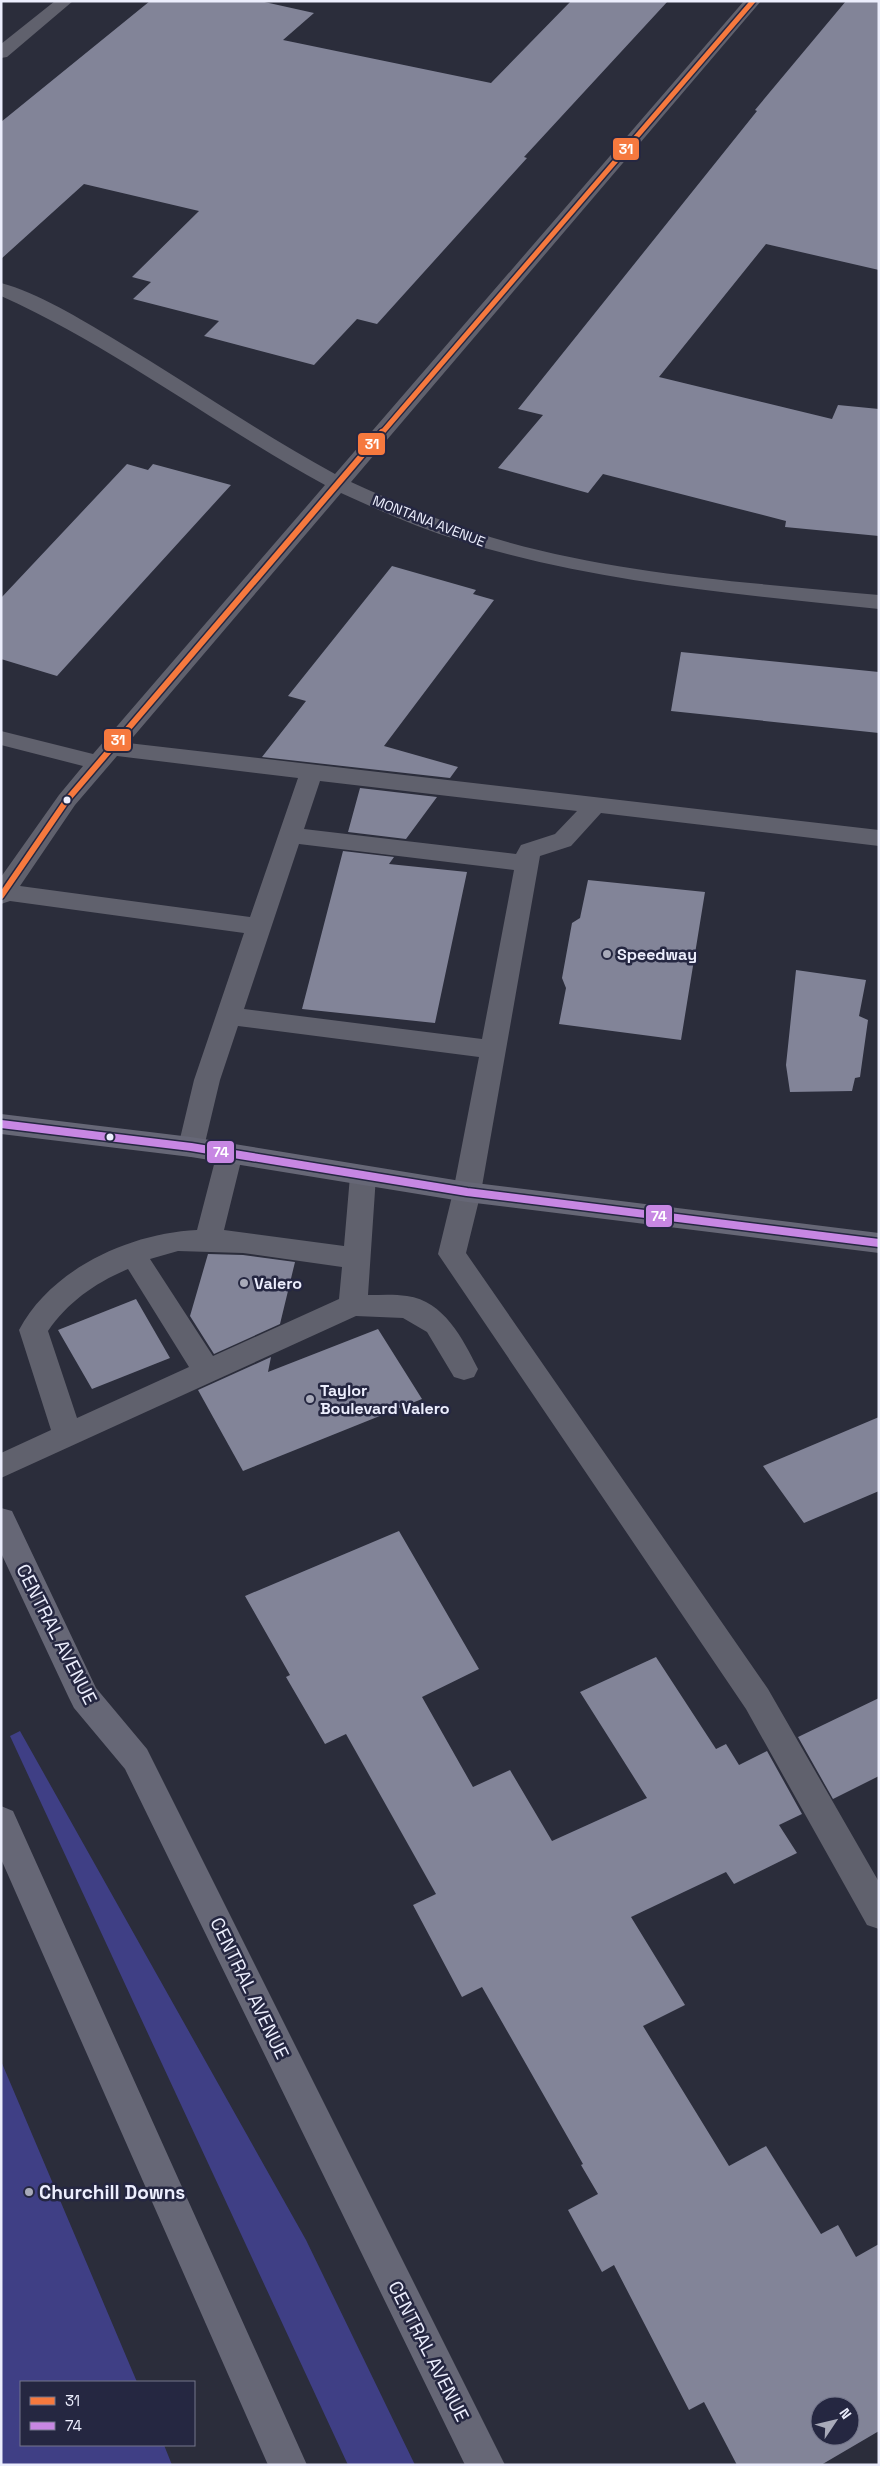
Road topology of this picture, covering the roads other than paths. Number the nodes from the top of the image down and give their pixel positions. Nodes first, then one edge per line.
1 (65, 1) edge
2 (753, 1) edge
3 (1, 53) edge
4 (1, 289) edge
5 (339, 484) junction
6 (879, 602) edge
7 (1, 738) edge
8 (105, 755) junction
9 (311, 774) junction
10 (596, 804) junction
11 (290, 835) junction
12 (879, 838) edge
13 (526, 863) junction
14 (2, 894) edge
15 (260, 927) junction
16 (230, 1016) junction
17 (493, 1050) junction
18 (1, 1124) edge
19 (191, 1147) junction
20 (230, 1153) junction
21 (363, 1176) junction
22 (467, 1192) junction
23 (208, 1240) junction
24 (879, 1243) edge
25 (132, 1254) junction
26 (356, 1258) junction
27 (352, 1305) junction
28 (464, 1369) dead end
29 (207, 1371) junction
30 (68, 1436) junction
31 (1, 1466) edge
32 (1, 1520) edge
33 (1, 1822) edge
34 (879, 1914) edge
35 (288, 2465) edge
36 (486, 2465) edge

1 - 3 street
2 - 5 street
4 - 5 street, MONTANA AVENUE
5 - 6 street, MONTANA AVENUE
5 - 8 street
7 - 8 street
8 - 9 street
8 - 14 street
9 - 10 street
9 - 11 street
10 - 12 street
10 - 13 street
11 - 13 street
11 - 15 street
13 - 17 street
14 - 15 street
15 - 16 street
16 - 17 street
16 - 19 street
17 - 22 street
18 - 19 main road
19 - 20 main road
20 - 21 main road
20 - 23 street
21 - 22 main road
21 - 26 street
22 - 24 main road
22 - 34 street
23 - 25 street
23 - 26 street
25 - 29 street
25 - 30 street
26 - 27 street
27 - 28 street
27 - 29 street
29 - 30 street
30 - 31 street
32 - 36 main road, CENTRAL AVENUE
33 - 35 main road

